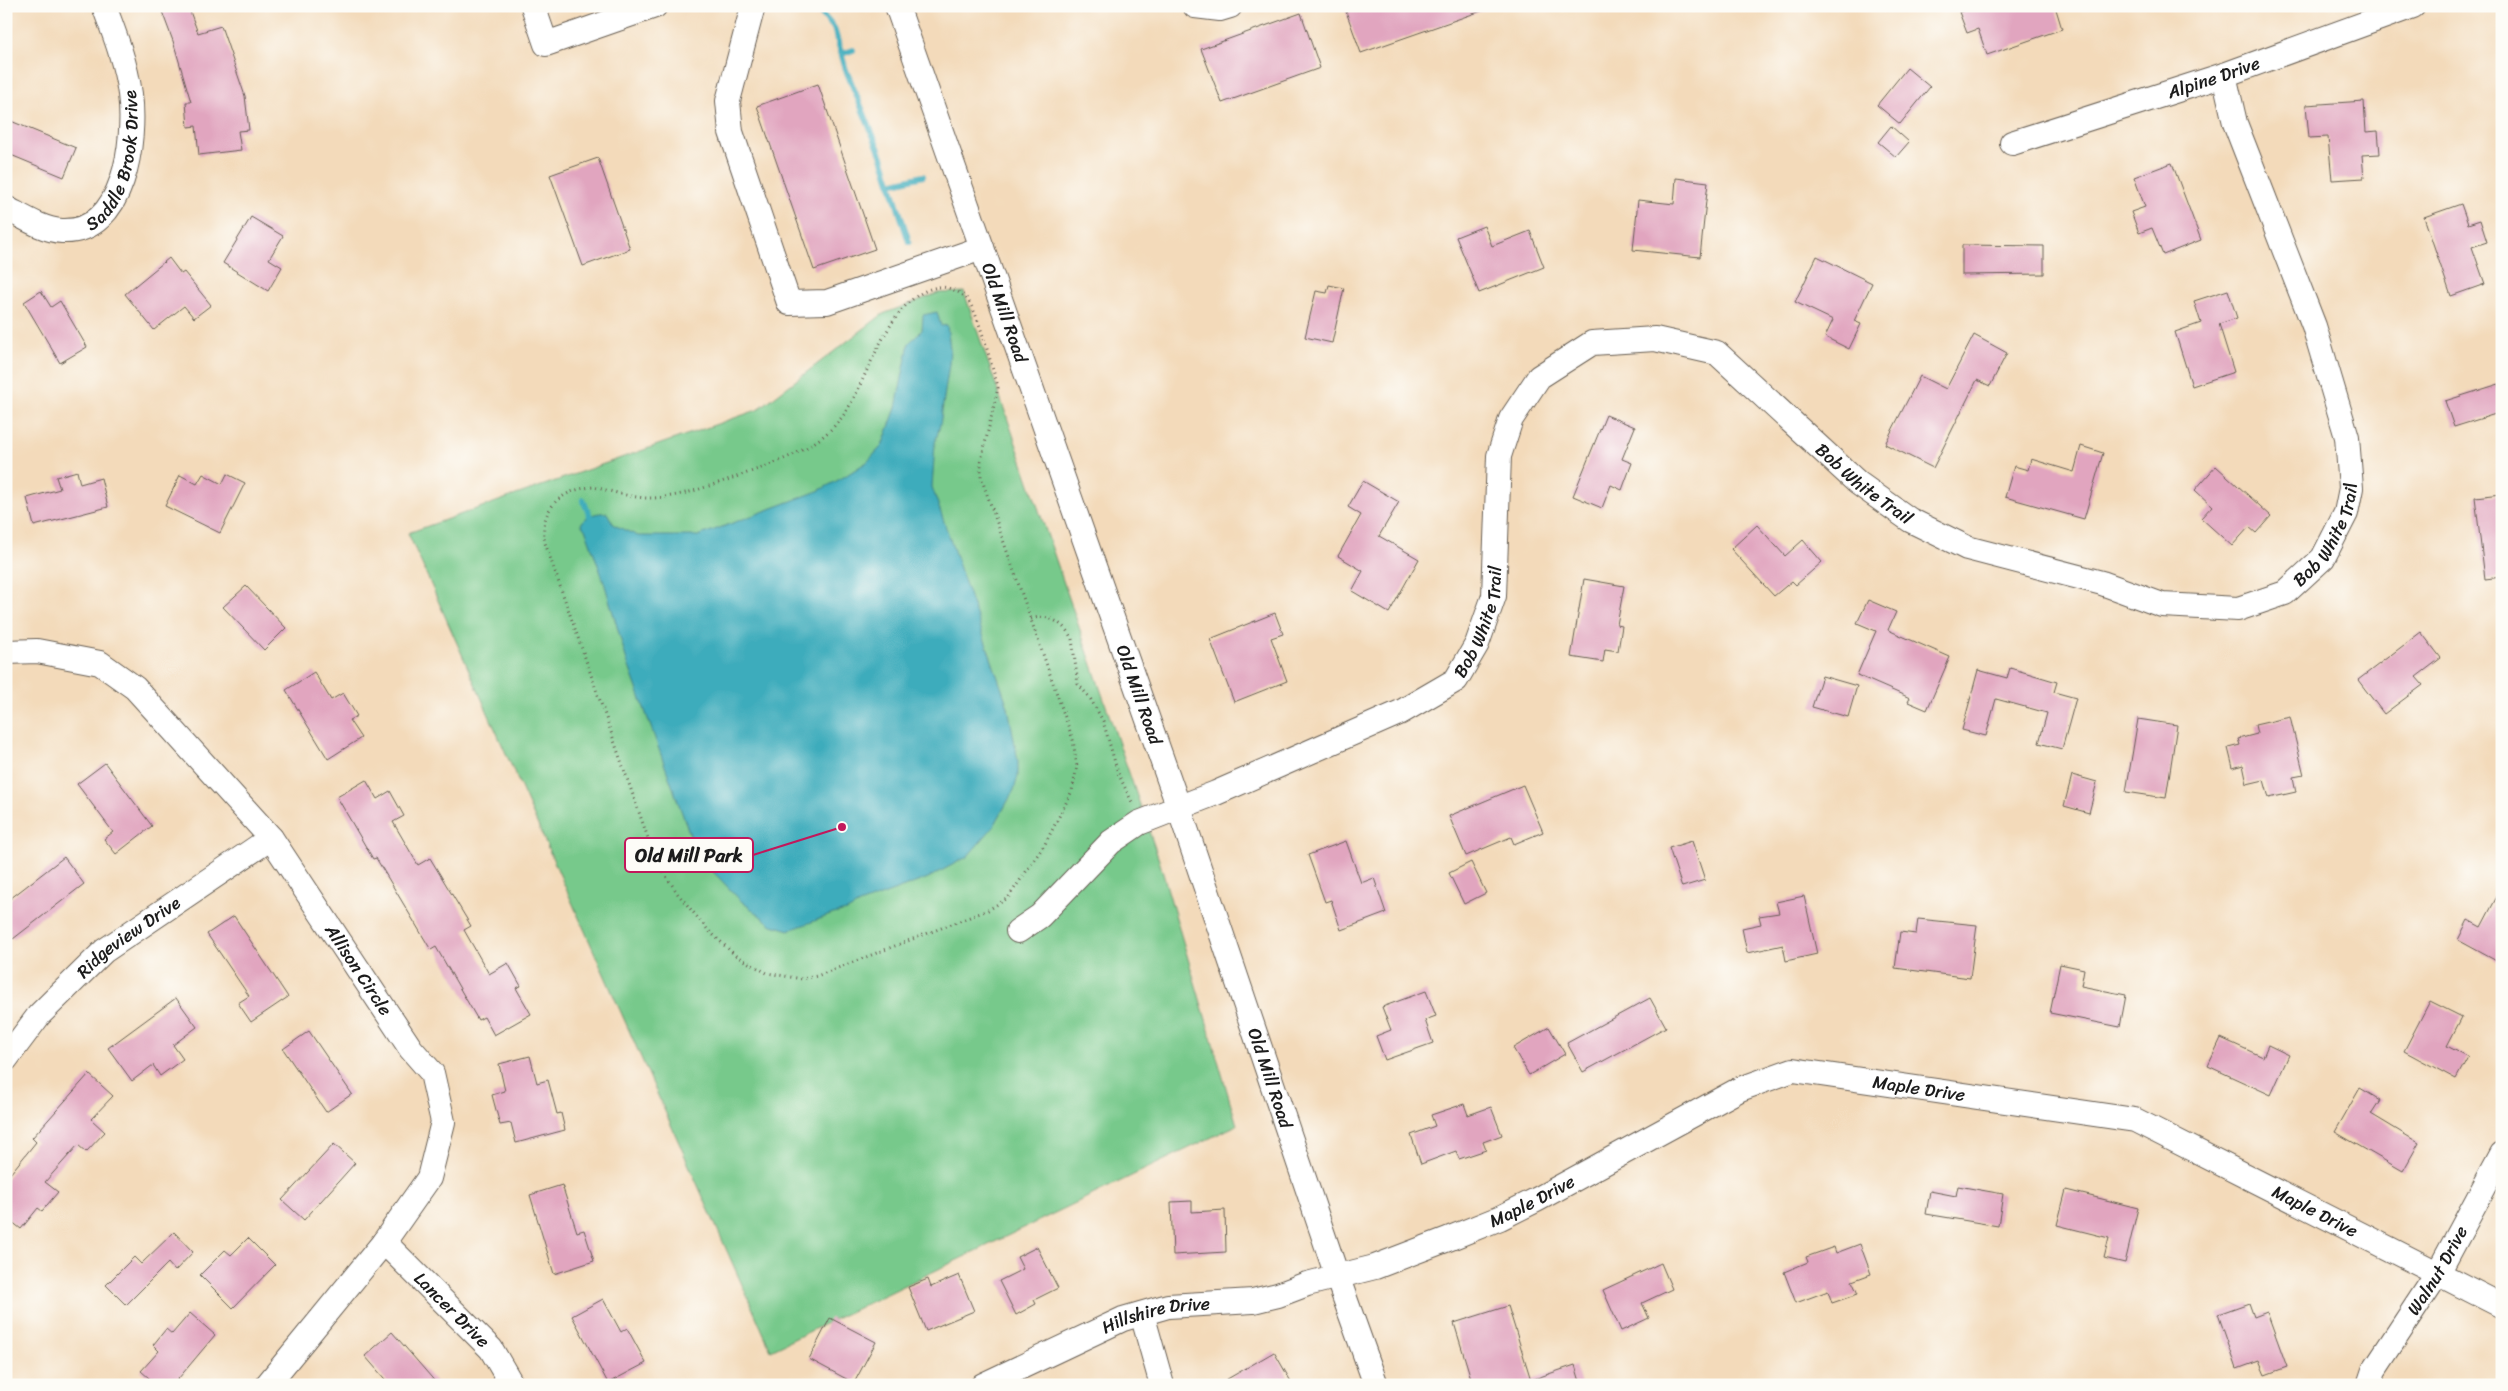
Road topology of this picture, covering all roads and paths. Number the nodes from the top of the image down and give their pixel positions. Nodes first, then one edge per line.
1 (104, 6) edge
2 (533, 6) edge
3 (655, 6) edge
4 (753, 6) edge
5 (897, 6) edge
6 (1195, 6) edge
7 (1230, 6) edge
8 (2413, 6) edge
9 (2224, 75) junction
10 (2012, 143) dead end
11 (6, 208) edge
12 (982, 248) junction
13 (1031, 619) junction
14 (6, 652) edge
15 (1179, 808) junction
16 (1139, 823) junction
17 (271, 838) junction
18 (1018, 931) dead end
19 (6, 1059) edge
20 (2502, 1154) edge
21 (384, 1242) junction
22 (2438, 1273) junction
23 (1337, 1276) junction
24 (2502, 1306) edge
25 (1142, 1314) junction
26 (267, 1385) edge
27 (512, 1385) edge
28 (983, 1385) edge
29 (1162, 1385) edge
30 (1376, 1385) edge
31 (2369, 1385) edge

1 - 11 street, Saddle Brook Drive
2 - 3 street
4 - 12 street
5 - 12 street, Old Mill Road
6 - 7 street
8 - 9 street, Alpine Drive
9 - 10 street, Alpine Drive
9 - 15 street, Bob White Trail
12 - 15 street, Old Mill Road
13 - 13 path
13 - 16 path
14 - 17 street, Allison Circle
15 - 16 street, Bob White Trail
15 - 23 street, Old Mill Road
16 - 18 street, Bob White Trail
17 - 19 street, Ridgeview Drive
17 - 21 street, Allison Circle
20 - 22 street, Walnut Drive
21 - 26 street, Allison Circle
21 - 27 street, Lancer Drive
22 - 23 street, Maple Drive
22 - 24 street, Maple Drive
22 - 31 street, Walnut Drive
23 - 25 street, Hillshire Drive
23 - 30 street, Old Mill Road
25 - 28 street, Hillshire Drive
25 - 29 street

